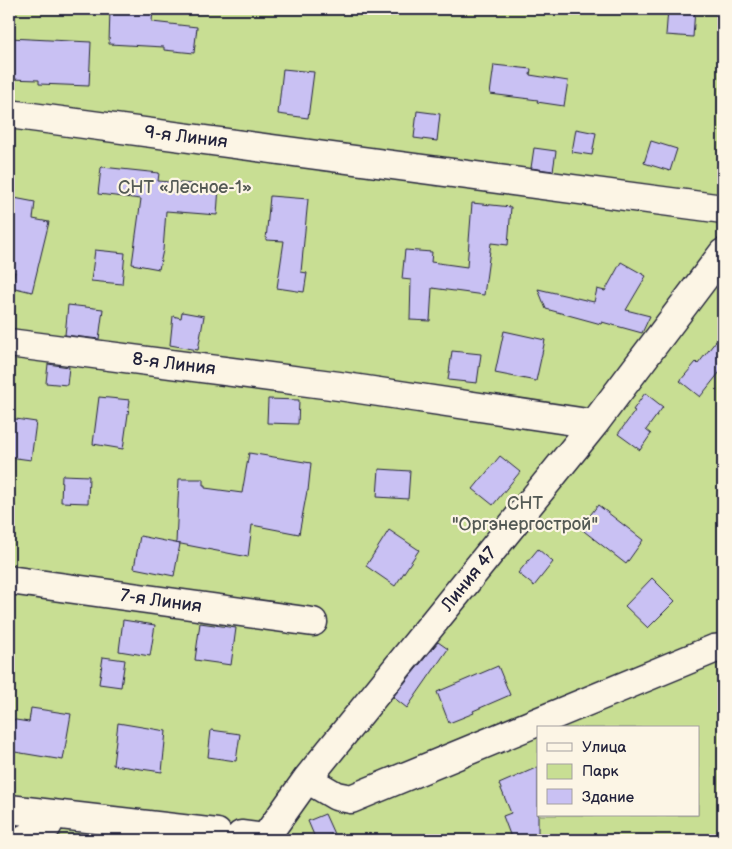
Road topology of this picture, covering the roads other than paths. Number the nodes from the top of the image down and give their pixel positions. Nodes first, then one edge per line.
1 (9, 114) edge
2 (723, 209) edge
3 (723, 254) edge
4 (9, 343) edge
5 (594, 424) junction
6 (9, 580) edge
7 (313, 622) dead end
8 (720, 645) edge
9 (307, 779) junction
10 (9, 809) edge
11 (53, 815) junction
12 (22, 840) edge

1 - 2 street, 9-я Линия
3 - 5 street, Линия 47
4 - 5 street, 8-я Линия
5 - 9 street, Линия 47
6 - 7 street, 7-я Линия
8 - 9 street
9 - 11 street, Линия 47
10 - 11 street
11 - 12 street

